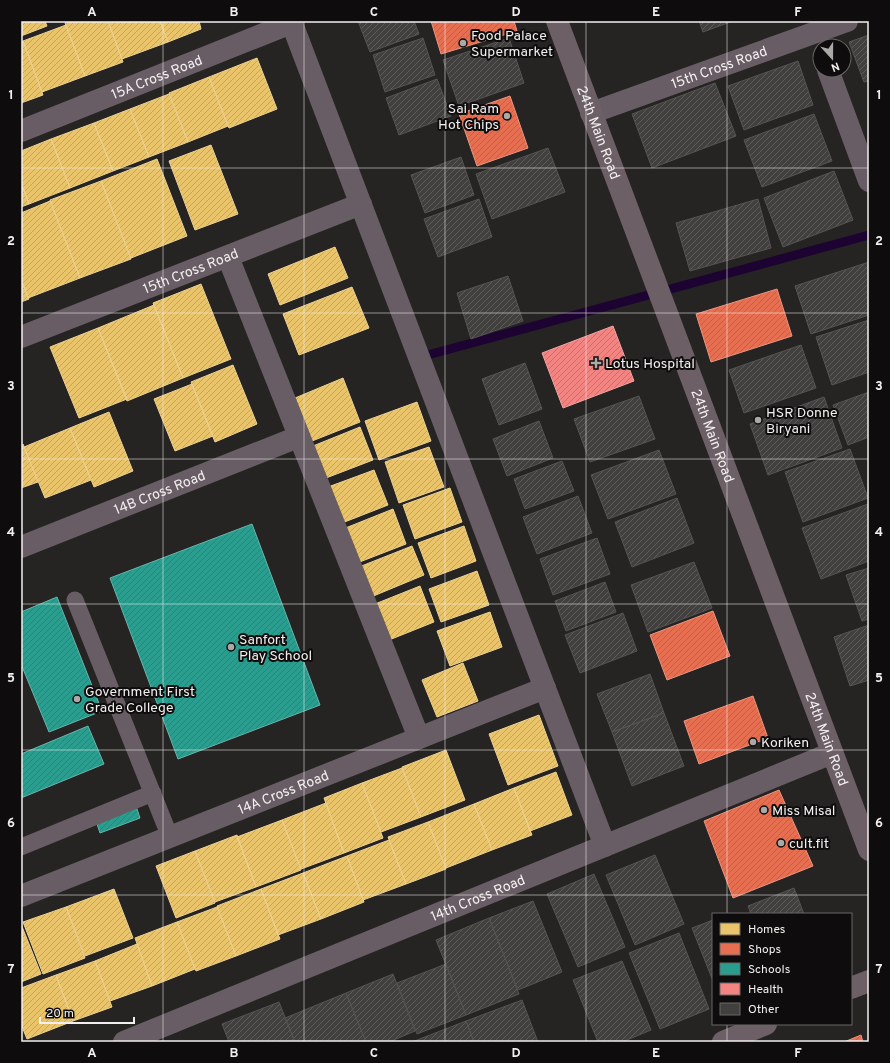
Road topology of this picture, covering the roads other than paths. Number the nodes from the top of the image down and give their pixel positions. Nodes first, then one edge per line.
1 (557, 21) edge
2 (847, 21) edge
3 (291, 22) edge
4 (814, 34) edge
5 (831, 78) edge
6 (591, 113) junction
7 (21, 131) edge
8 (869, 181) edge
9 (360, 204) junction
10 (228, 257) junction
11 (21, 337) edge
12 (298, 437) junction
13 (21, 547) edge
14 (76, 600) dead end
15 (545, 688) junction
16 (419, 738) junction
17 (832, 753) junction
18 (153, 793) junction
19 (170, 837) junction
20 (605, 846) junction
21 (21, 847) edge
22 (869, 850) edge
23 (21, 896) edge
24 (869, 981) edge
25 (852, 988) edge
26 (764, 1025) edge
27 (124, 1042) edge
28 (723, 1042) edge

1 - 6 street, 24th Main Road
2 - 4 street, 15th Cross Road
3 - 7 street, 15A Cross Road
3 - 9 street
4 - 6 street, 15th Cross Road
5 - 8 street
6 - 17 street, 24th Main Road
9 - 10 street, 15th Cross Road
9 - 15 street
10 - 11 street, 15th Cross Road
10 - 12 street
12 - 13 street, 14B Cross Road
12 - 16 street
14 - 18 lane
15 - 16 street, 14A Cross Road
15 - 20 street
16 - 19 street, 14A Cross Road
17 - 20 street, 14th Cross Road
17 - 22 street, 24th Main Road
18 - 19 lane
18 - 21 lane
19 - 23 street, 14A Cross Road
20 - 27 street, 14th Cross Road
24 - 25 street
26 - 28 street

